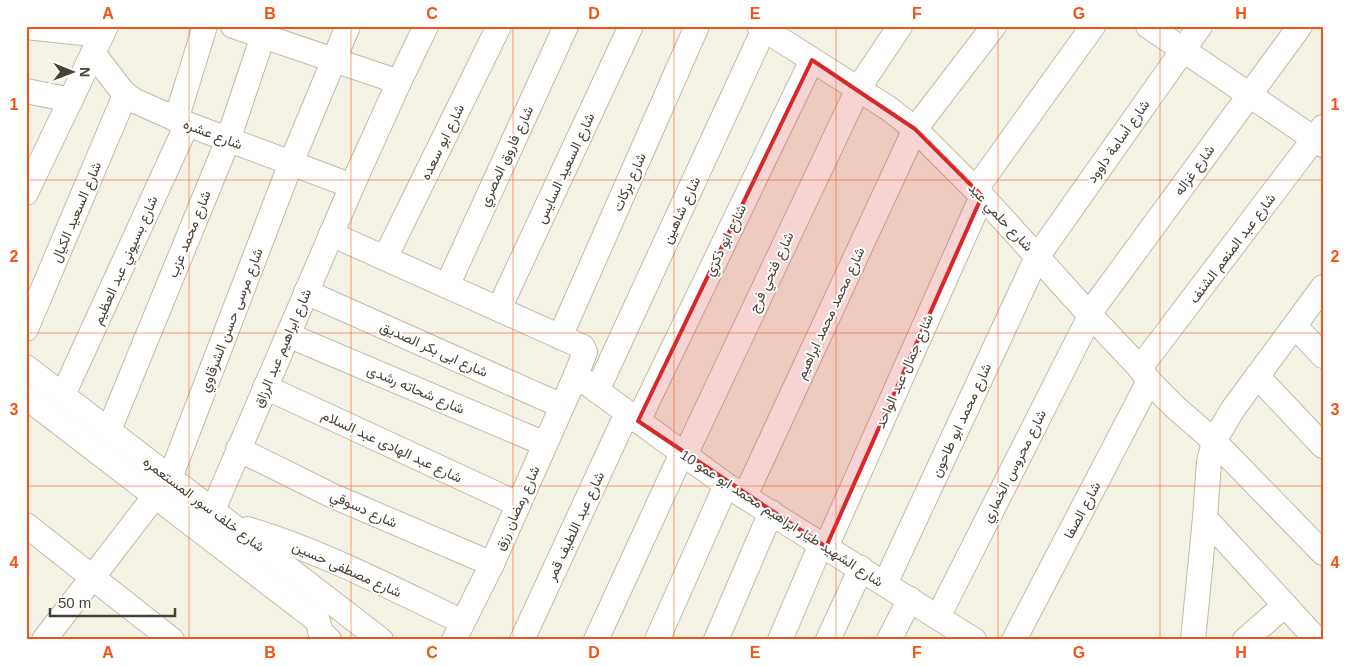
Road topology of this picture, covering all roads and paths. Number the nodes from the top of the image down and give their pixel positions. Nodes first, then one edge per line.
1 (205, 26) edge
2 (233, 26) edge
3 (348, 26) edge
4 (426, 26) edge
5 (499, 26) edge
6 (566, 26) edge
7 (631, 26) edge
8 (697, 26) edge
9 (900, 26) edge
10 (994, 26) edge
11 (1093, 26) edge
12 (1148, 26) edge
13 (1200, 26) edge
14 (1300, 26) edge
15 (26, 27) edge
16 (772, 30) edge
17 (277, 35) edge
18 (101, 38) edge
19 (1182, 51) junction
20 (334, 60) junction
21 (812, 60) junction
22 (399, 82) junction
23 (858, 89) junction
24 (26, 91) edge
25 (125, 95) junction
26 (1250, 95) junction
27 (71, 100) junction
28 (181, 122) junction
29 (915, 130) junction
30 (1320, 137) edge
31 (228, 140) junction
32 (291, 163) junction
33 (29, 179) edge
34 (352, 186) junction
35 (979, 193) junction
36 (331, 234) junction
37 (1037, 256) junction
38 (385, 258) junction
39 (447, 286) junction
40 (1323, 287) edge
41 (306, 292) junction
42 (499, 310) junction
43 (1090, 315) junction
44 (1295, 326) junction
45 (26, 329) edge
46 (288, 334) junction
47 (560, 337) junction
48 (1323, 356) edge
49 (26, 367) edge
50 (576, 375) junction
51 (1145, 375) junction
52 (1257, 376) junction
53 (265, 387) junction
54 (597, 391) junction
55 (63, 395) junction
56 (26, 397) edge
57 (562, 406) junction
58 (633, 417) junction
59 (108, 430) junction
60 (1214, 441) junction
61 (545, 444) junction
62 (1323, 446) edge
63 (238, 449) junction
64 (683, 454) junction
65 (170, 478) junction
66 (736, 491) junction
67 (155, 496) junction
68 (518, 504) junction
69 (771, 512) junction
70 (221, 517) junction
71 (1205, 518) junction
72 (26, 525) edge
73 (824, 545) junction
74 (1323, 553) edge
75 (492, 564) junction
76 (861, 568) junction
77 (92, 577) junction
78 (886, 584) junction
79 (910, 599) junction
80 (1285, 605) junction
81 (938, 617) junction
82 (458, 631) edge
83 (317, 634) edge
84 (967, 638) edge
85 (44, 640) edge
86 (172, 640) edge
87 (382, 640) edge
88 (522, 640) edge
89 (596, 640) edge
90 (657, 640) edge
91 (716, 640) edge
92 (780, 640) edge
93 (828, 640) edge
94 (889, 640) edge
95 (1014, 640) edge
96 (1193, 640) edge
97 (1245, 640) edge
98 (1317, 640) edge

1 - 28 street, شارع بسيوني عبد العظيم
2 - 17 street
3 - 20 street, شارع مرسى حسن الشرقاوي
4 - 22 street, شارع ابراهيم عبد الرزاق
5 - 38 street, شارع ابو سعده
6 - 39 street, شارع فاروق المصري
7 - 42 street, شارع السعيد السايس
8 - 47 street, شارع بركات
9 - 23 street, شارع فتحي فرج
10 - 29 street, شارع محمد محمد ابراهيم
11 - 35 street, شارع جمال عبد الواحد
12 - 19 street
13 - 19 street, شارع أسامة داوود
14 - 26 street, شارع غزاله
15 - 18 street
16 - 21 street, شارع حلمي عيد
16 - 54 street, شارع شاهين
17 - 20 street
17 - 31 street, شارع محمد عزب
18 - 25 street, شارع عشره
18 - 27 street
19 - 26 street
19 - 37 street, شارع أسامة داوود
20 - 22 street
20 - 32 street, شارع مرسى حسن الشرقاوي
21 - 23 street, شارع حلمي عيد
21 - 58 street, شارع ابو ذكري
22 - 34 street, شارع ابراهيم عبد الرزاق
23 - 29 street, شارع حلمي عيد
23 - 64 street, شارع فتحي فرج
24 - 27 street
25 - 28 street, شارع عشره
25 - 45 street, شارع السعيد الكيال
26 - 30 street
26 - 43 street, شارع غزاله
27 - 33 street
28 - 31 street, شارع عشره
28 - 55 street, شارع بسيوني عبد العظيم
29 - 35 street, شارع حلمي عيد
29 - 66 street, شارع محمد محمد ابراهيم
30 - 51 street, شارع عبد المنعم الشنف
31 - 32 street, شارع عشره
31 - 59 street, شارع محمد عزب
32 - 34 street, شارع عشره
32 - 65 street, شارع مرسى حسن الشرقاوي
34 - 36 street, شارع ابراهيم عبد الرزاق
35 - 37 street, شارع حلمي عيد
35 - 73 street, شارع جمال عبد الواحد
36 - 38 street
36 - 41 street, شارع ابراهيم عبد الرزاق
37 - 43 street, شارع حلمي عيد
37 - 78 street, شارع محمد ابو طاحون
38 - 39 street
39 - 42 street
40 - 44 street
41 - 46 street, شارع ابراهيم عبد الرزاق
41 - 57 street, شارع ابى بكر الصديق
42 - 47 street
43 - 51 street, شارع حلمي عيد
43 - 81 street, شارع محروس الخماري
44 - 48 street
44 - 52 street
46 - 53 street, شارع ابراهيم عبد الرزاق
46 - 61 street, شارع شحاته رشدى
47 - 50 street
49 - 55 street, شارع خلف سور المستعمره
50 - 54 street, شارع الشهيد طيار ابراهيم محمد ابو عمو 10
50 - 57 street, شارع رمضان رزق
51 - 60 street, شارع حلمي عيد
51 - 95 street, شارع الصفا
52 - 60 street
52 - 62 street
53 - 63 street, شارع ابراهيم عبد الرزاق
53 - 68 street, شارع عبد الهادى عبد السلام
54 - 58 street, شارع الشهيد طيار ابراهيم محمد ابو عمو 10
55 - 59 street, شارع خلف سور المستعمره
56 - 67 street
57 - 61 street, شارع رمضان رزق
58 - 64 street, شارع الشهيد طيار ابراهيم محمد ابو عمو 10
58 - 88 street, شارع عبد اللطيف قمر
59 - 65 street, شارع خلف سور المستعمره
60 - 71 street
60 - 74 street, شارع حلمي عيد
61 - 68 street, شارع رمضان رزق
63 - 70 street, شارع ابراهيم عبد الرزاق
63 - 75 street, شارع دسوقي
64 - 66 street, شارع الشهيد طيار ابراهيم محمد ابو عمو 10
64 - 89 street, شارع فتحي فرج
65 - 70 street, شارع خلف سور المستعمره
66 - 69 street, شارع الشهيد طيار ابراهيم محمد ابو عمو 10
66 - 90 street, شارع محمد محمد ابراهيم
67 - 77 street
67 - 83 street
68 - 75 street, شارع رمضان رزق
69 - 73 street, شارع الشهيد طيار ابراهيم محمد ابو عمو 10
69 - 91 street
70 - 82 street, شارع مصطفى حسين
70 - 87 street, شارع خلف سور المستعمره
71 - 80 street
71 - 96 street
72 - 77 street
73 - 76 street, شارع الشهيد طيار ابراهيم محمد ابو عمو 10
73 - 92 street, شارع جمال عبد الواحد
75 - 82 street, شارع رمضان رزق
76 - 78 street, شارع الشهيد طيار ابراهيم محمد ابو عمو 10
76 - 93 street
77 - 85 street
77 - 86 street
78 - 79 street, شارع الشهيد طيار ابراهيم محمد ابو عمو 10
79 - 81 street, شارع الشهيد طيار ابراهيم محمد ابو عمو 10
79 - 94 street
80 - 97 street
80 - 98 street
81 - 84 street, شارع الشهيد طيار ابراهيم محمد ابو عمو 10

